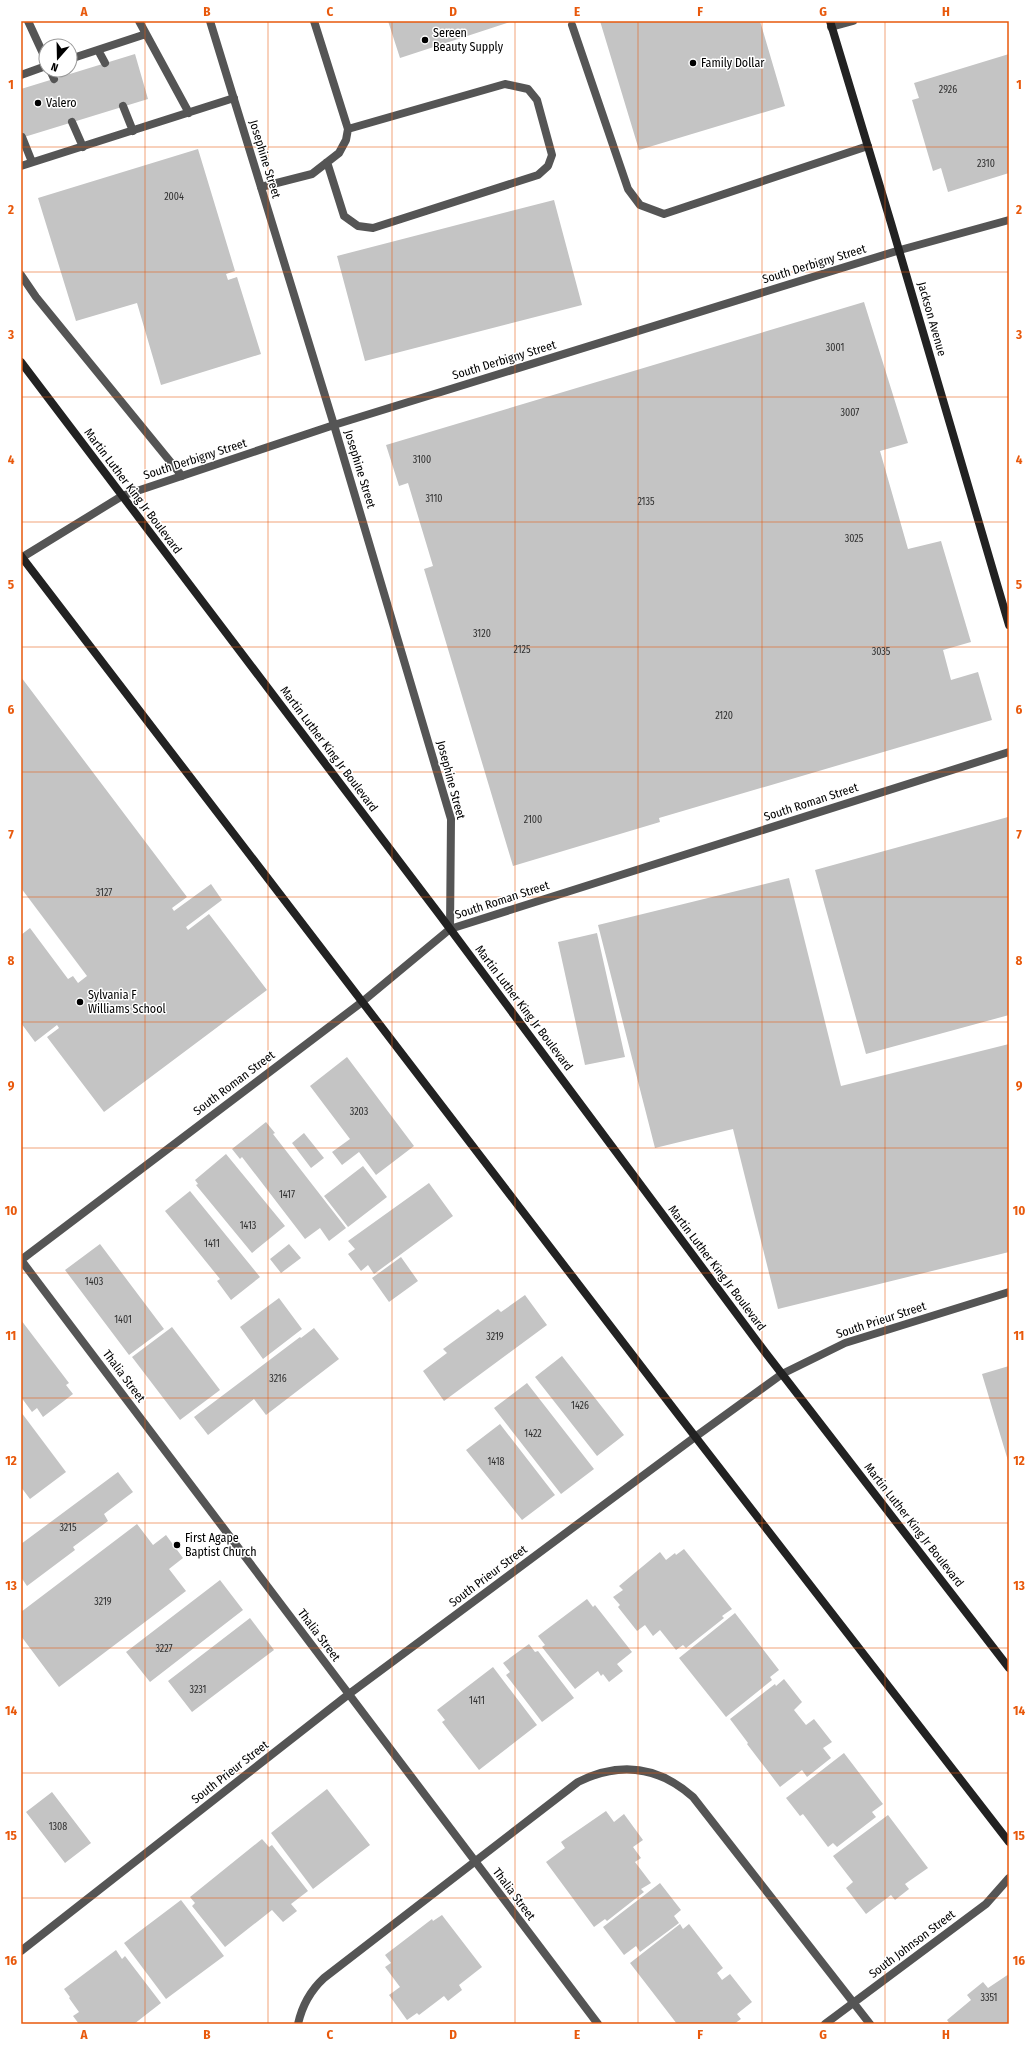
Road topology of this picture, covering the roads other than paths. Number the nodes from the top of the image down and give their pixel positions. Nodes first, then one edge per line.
1 (28, 21) edge
2 (139, 21) edge
3 (210, 21) edge
4 (314, 21) edge
5 (853, 21) edge
6 (831, 24) edge
7 (572, 25) dead end
8 (146, 34) junction
9 (38, 43) edge
10 (98, 50) junction
11 (78, 56) edge
12 (105, 64) dead end
13 (38, 69) edge
14 (21, 75) edge
15 (234, 98) junction
16 (124, 106) dead end
17 (190, 113) junction
18 (72, 122) dead end
19 (348, 129) junction
20 (133, 131) junction
21 (22, 137) dead end
22 (868, 146) junction
23 (83, 147) junction
24 (32, 162) junction
25 (327, 162) junction
26 (21, 166) edge
27 (261, 187) junction
28 (1009, 220) edge
29 (900, 250) junction
30 (21, 275) edge
31 (21, 362) edge
32 (334, 425) junction
33 (182, 476) junction
34 (122, 496) junction
35 (21, 557) edge
36 (1009, 626) edge
37 (1009, 752) edge
38 (450, 929) junction
39 (362, 1002) junction
40 (21, 1260) edge
41 (1009, 1292) edge
42 (782, 1374) junction
43 (695, 1436) junction
44 (1009, 1668) edge
45 (349, 1694) junction
46 (1009, 1842) edge
47 (475, 1861) junction
48 (1009, 1878) edge
49 (21, 1951) edge
50 (853, 2003) junction
51 (298, 2024) edge
52 (598, 2024) edge
53 (825, 2024) edge
54 (870, 2024) edge

1 - 9 street
2 - 8 street
3 - 15 street, Josephine Street
4 - 19 street
5 - 6 street
6 - 22 street, Jackson Avenue
7 - 22 street
8 - 10 street
8 - 17 street
10 - 11 street
10 - 12 street
13 - 14 street
15 - 17 street
15 - 27 street, Josephine Street
16 - 20 street
17 - 20 street
18 - 23 street
19 - 25 street
19 - 25 street
20 - 23 street
21 - 24 street
22 - 29 street, Jackson Avenue
23 - 24 street
24 - 26 street
25 - 27 street
27 - 32 street, Josephine Street
28 - 29 street, South Derbigny Street
29 - 32 street, South Derbigny Street
29 - 36 street, Jackson Avenue
30 - 33 street
31 - 34 street, Martin Luther King Jr Boulevard
32 - 33 street, South Derbigny Street
32 - 38 street, Josephine Street
33 - 34 street, South Derbigny Street
34 - 35 street, South Derbigny Street
34 - 38 street, Martin Luther King Jr Boulevard
35 - 39 street
37 - 38 street, South Roman Street
38 - 39 street, South Roman Street
38 - 42 street, Martin Luther King Jr Boulevard
39 - 40 street, South Roman Street
39 - 43 street
40 - 45 street, Thalia Street
41 - 42 street, South Prieur Street
42 - 43 street, South Prieur Street
42 - 44 street, Martin Luther King Jr Boulevard
43 - 45 street, South Prieur Street
43 - 46 street
45 - 47 street, Thalia Street
45 - 49 street, South Prieur Street
47 - 50 street
47 - 51 street
47 - 52 street, Thalia Street
48 - 50 street, South Johnson Street
50 - 53 street, South Johnson Street
50 - 54 street

